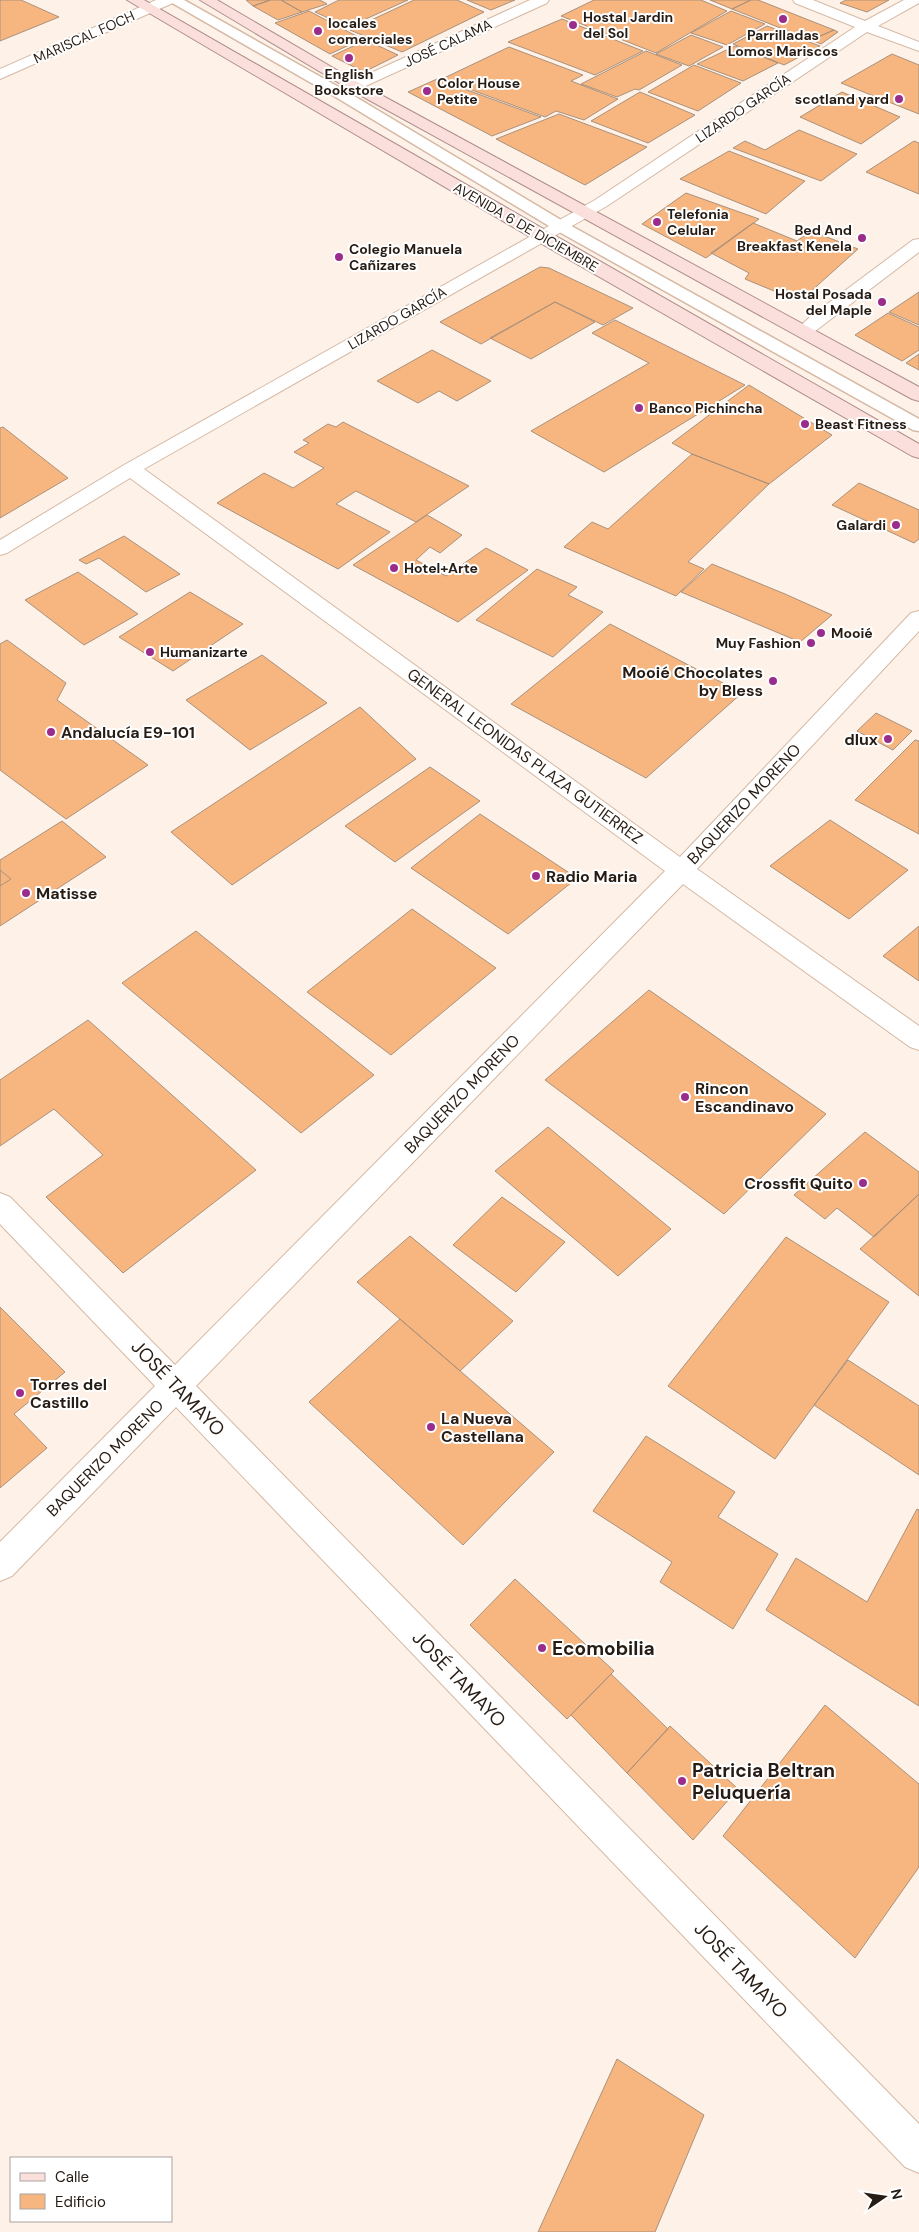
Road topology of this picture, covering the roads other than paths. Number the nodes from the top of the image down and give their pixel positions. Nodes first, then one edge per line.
1 (134, 0) edge
2 (168, 0) edge
3 (174, 0) edge
4 (207, 0) edge
5 (542, 0) edge
6 (800, 0) edge
7 (915, 0) edge
8 (150, 8) junction
9 (866, 26) junction
10 (919, 47) edge
11 (0, 75) edge
12 (354, 86) junction
13 (585, 212) junction
14 (560, 226) junction
15 (540, 236) junction
16 (919, 244) edge
17 (804, 331) junction
18 (919, 395) edge
19 (919, 426) edge
20 (919, 452) edge
21 (131, 469) junction
22 (0, 549) edge
23 (919, 618) edge
24 (681, 870) junction
25 (919, 1040) edge
26 (0, 1204) edge
27 (176, 1386) junction
28 (0, 1565) edge
29 (919, 2153) edge

1 - 8 main road, AVENIDA 6 DE DICIEMBRE
2 - 8 street, MARISCAL FOCH
3 - 14 lane
4 - 12 main road
5 - 12 street, JOSÉ CALAMA
6 - 9 street
7 - 9 street, LIZARDO GARCÍA
8 - 11 street, MARISCAL FOCH
8 - 15 main road, AVENIDA 6 DE DICIEMBRE
9 - 10 street
9 - 13 street, LIZARDO GARCÍA
12 - 13 main road
13 - 14 street, LIZARDO GARCÍA
13 - 17 main road
14 - 15 street, LIZARDO GARCÍA
14 - 19 lane
15 - 20 main road, AVENIDA 6 DE DICIEMBRE
15 - 21 street, LIZARDO GARCÍA
16 - 17 street
17 - 18 main road
21 - 22 street, LIZARDO GARCÍA
21 - 24 street, GENERAL LEONIDAS PLAZA GUTIERREZ
23 - 24 street, BAQUERIZO MORENO
24 - 25 street, GENERAL LEONIDAS PLAZA GUTIERREZ
24 - 27 street, BAQUERIZO MORENO
26 - 27 street, JOSÉ TAMAYO
27 - 28 street, BAQUERIZO MORENO
27 - 29 street, JOSÉ TAMAYO

